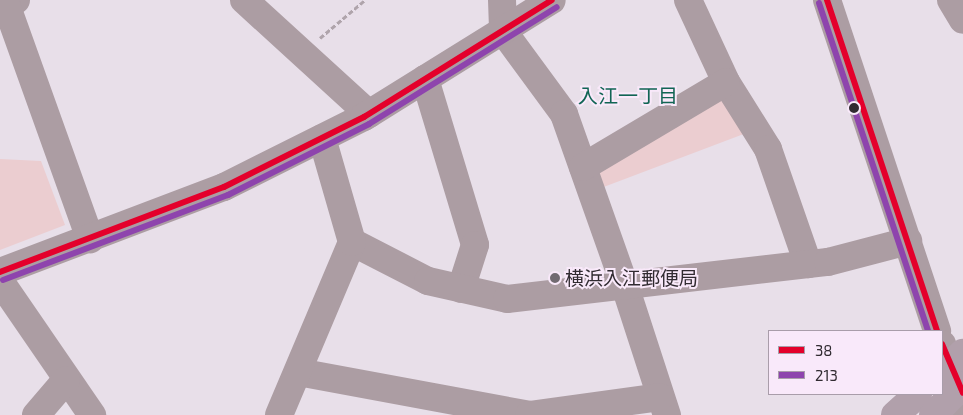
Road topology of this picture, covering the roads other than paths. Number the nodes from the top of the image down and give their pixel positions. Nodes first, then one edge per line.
1 (16, 0) edge
2 (244, 0) edge
3 (502, 0) edge
4 (552, 0) edge
5 (688, 0) edge
6 (827, 0) edge
7 (951, 0) edge
8 (963, 20) edge
9 (503, 31) junction
10 (424, 80) junction
11 (726, 82) junction
12 (369, 114) junction
13 (322, 138) junction
14 (583, 167) junction
15 (90, 238) junction
16 (908, 241) junction
17 (352, 242) junction
18 (808, 264) junction
19 (0, 272) edge
20 (0, 281) edge
21 (626, 286) junction
22 (461, 289) junction
23 (937, 330) edge
24 (298, 372) junction
25 (955, 377) edge
26 (66, 380) junction
27 (917, 395) edge
28 (664, 406) edge
29 (36, 415) edge
30 (92, 415) edge
31 (279, 415) edge
32 (895, 415) edge
33 (932, 415) edge

1 - 15 street
2 - 12 street
3 - 9 street
4 - 9 street
5 - 11 street
6 - 16 street
7 - 8 street
9 - 10 street
9 - 14 street
10 - 12 street
10 - 22 street
11 - 14 street
11 - 18 street
12 - 13 street
13 - 15 street
13 - 17 street
14 - 21 street
15 - 19 street
16 - 18 street
16 - 23 street
17 - 22 street
17 - 24 street
18 - 21 street
20 - 26 street
21 - 22 street
21 - 28 street
24 - 28 street
24 - 31 street
25 - 33 highway
26 - 29 street
26 - 30 street
27 - 32 highway

